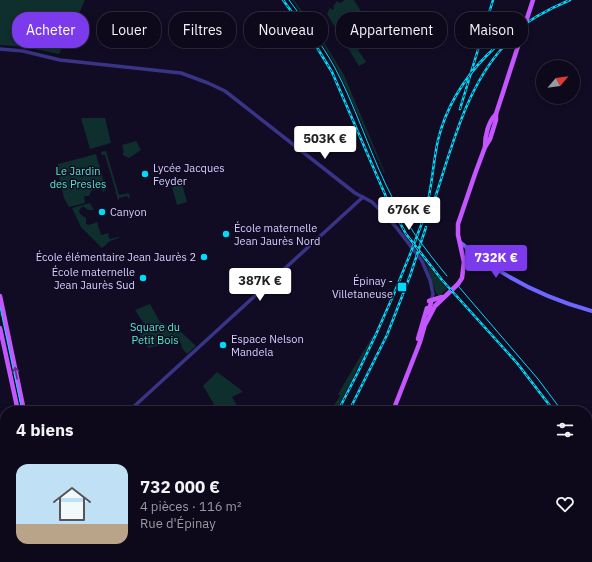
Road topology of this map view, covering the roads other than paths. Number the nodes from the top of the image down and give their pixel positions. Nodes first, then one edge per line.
1 (534, 0) edge
2 (0, 49) edge
3 (363, 197) junction
4 (461, 243) junction
5 (478, 256) junction
6 (464, 266) junction
7 (431, 283) junction
8 (432, 290) junction
9 (0, 296) edge
10 (442, 298) junction
11 (430, 302) junction
12 (592, 311) edge
13 (426, 323) junction
14 (0, 328) edge
15 (416, 351) junction
16 (17, 406) edge
17 (23, 406) edge
18 (134, 406) edge
19 (395, 406) edge

1 - 4 main road
2 - 3 street
3 - 7 street
3 - 18 street
4 - 5 main road
4 - 6 main road
5 - 6 main road
5 - 12 main road
6 - 10 main road
7 - 8 street
7 - 11 street
8 - 10 street
8 - 11 street
17 -> 9 main road
10 - 11 main road
10 - 13 main road
11 - 13 main road
11 - 15 main road
13 - 15 main road
14 - 16 main road
15 - 19 main road

